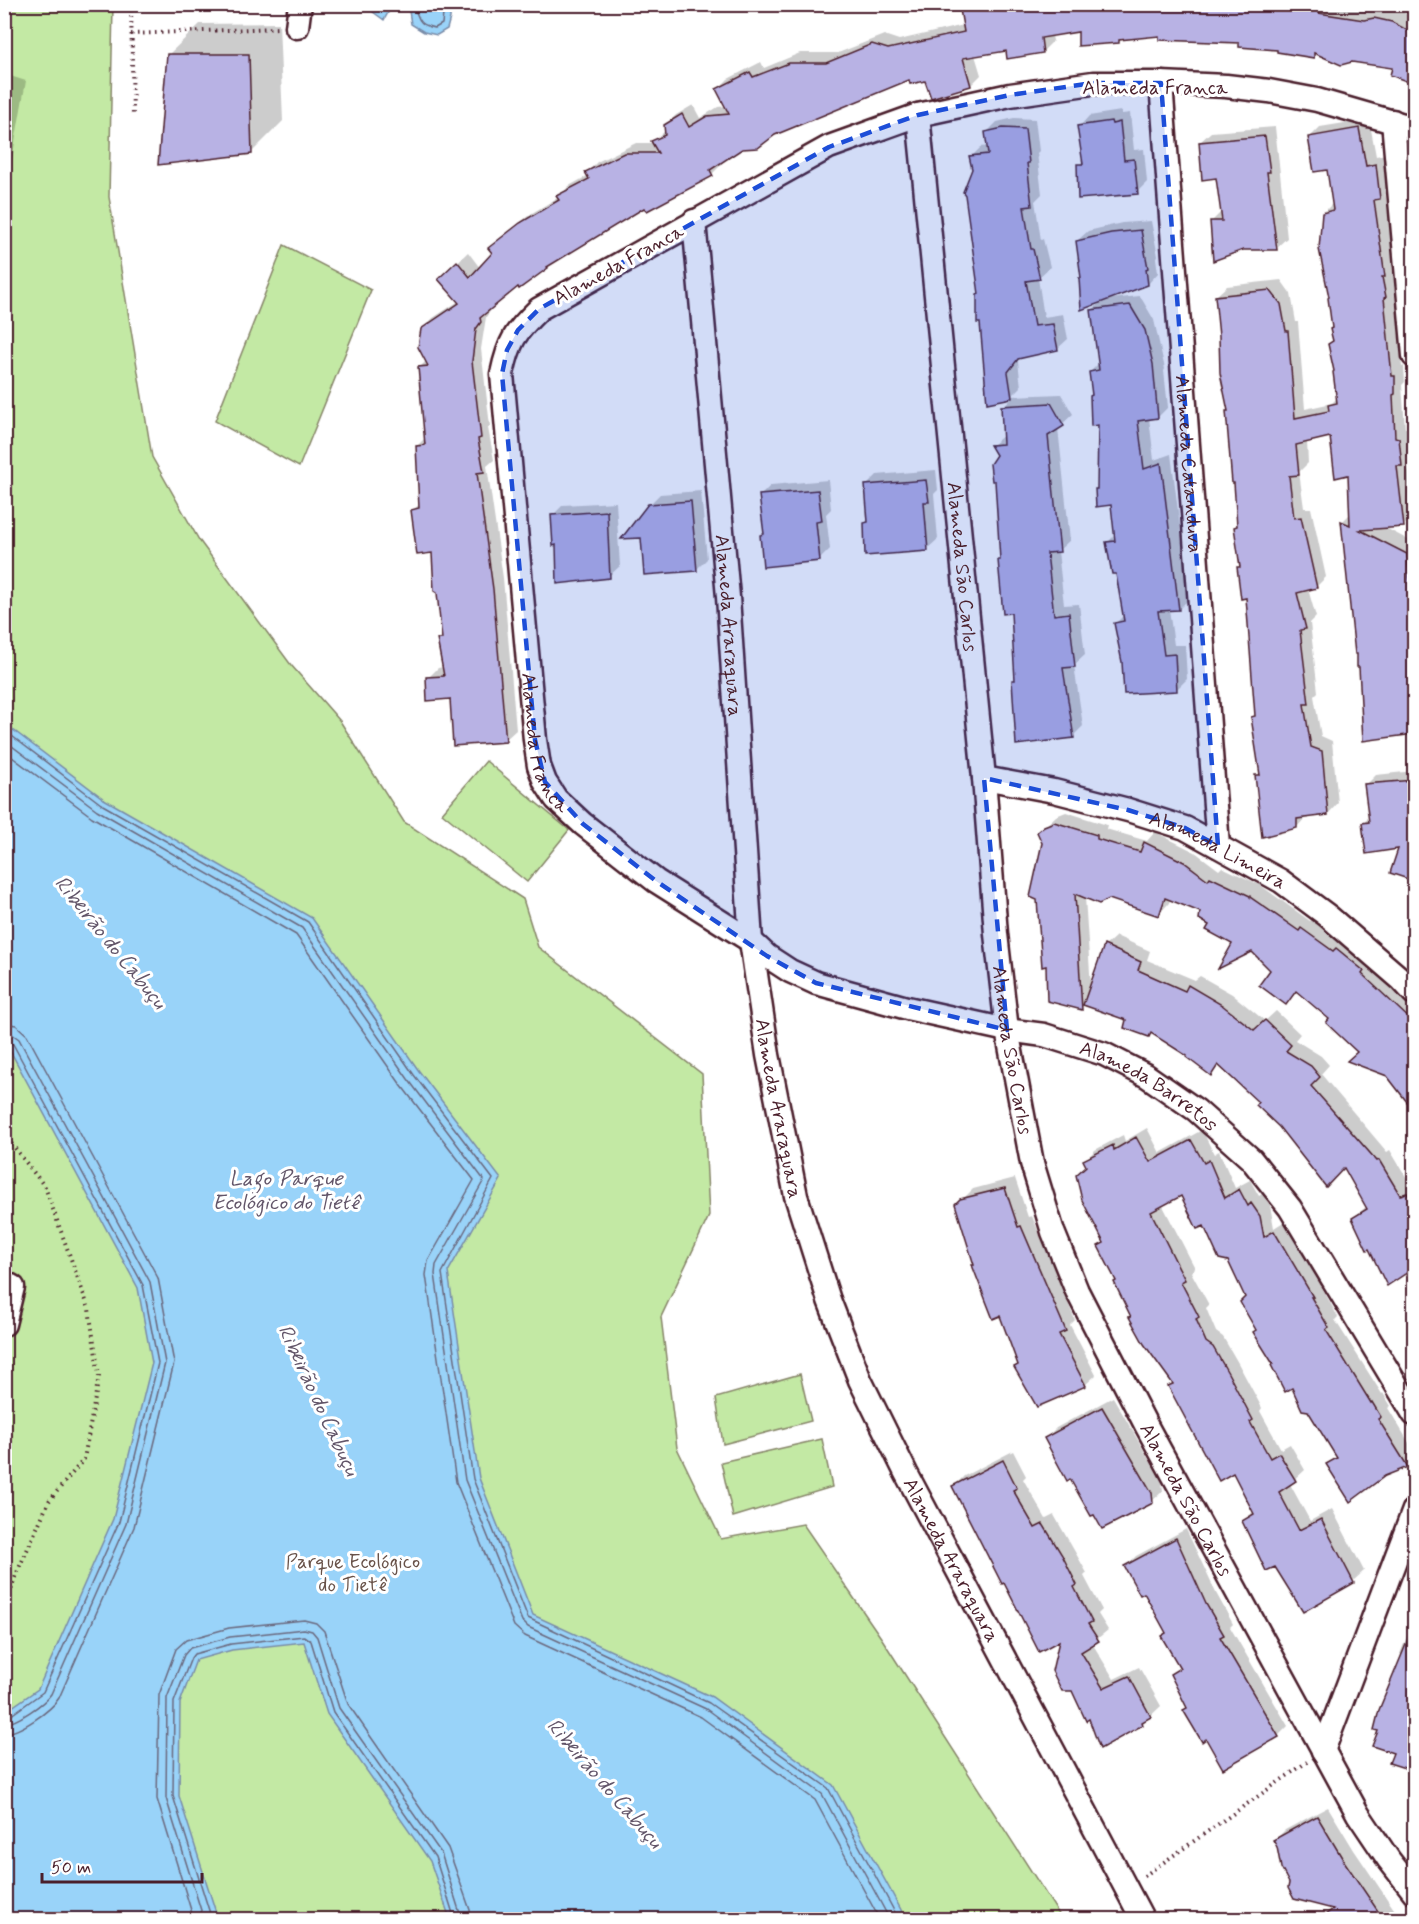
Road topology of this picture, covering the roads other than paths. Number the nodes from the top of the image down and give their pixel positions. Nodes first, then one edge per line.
1 (300, 4) edge
2 (297, 27) road end
3 (1161, 83) junction
4 (918, 115) junction
5 (1393, 121) junction
6 (1414, 128) edge
7 (694, 221) junction
8 (1414, 356) edge
9 (984, 778) junction
10 (1218, 846) junction
11 (751, 941) junction
12 (1410, 985) edge
13 (1007, 1029) junction
14 (4, 1282) edge
15 (4, 1324) edge
16 (1414, 1414) edge
17 (1414, 1510) edge
18 (1323, 1751) junction
19 (1414, 1892) edge
20 (1143, 1920) edge

1 - 2 street
3 - 4 street, Alameda Franca
3 - 5 street, Alameda Franca
3 - 10 street, Alameda Catanduva
4 - 7 street, Alameda Franca
4 - 9 street, Alameda São Carlos
5 - 6 street, Alameda Franca
5 - 8 street
7 - 11 street, Alameda Araraquara
7 - 11 street, Alameda Franca
9 - 10 street, Alameda Limeira
9 - 13 street, Alameda São Carlos
10 - 12 street, Alameda Limeira
11 - 13 street, Alameda Barretos
11 - 20 street, Alameda Araraquara
13 - 16 street, Alameda Barretos
13 - 18 street, Alameda São Carlos
14 - 15 street
17 - 18 street
18 - 19 street, Alameda São Carlos

